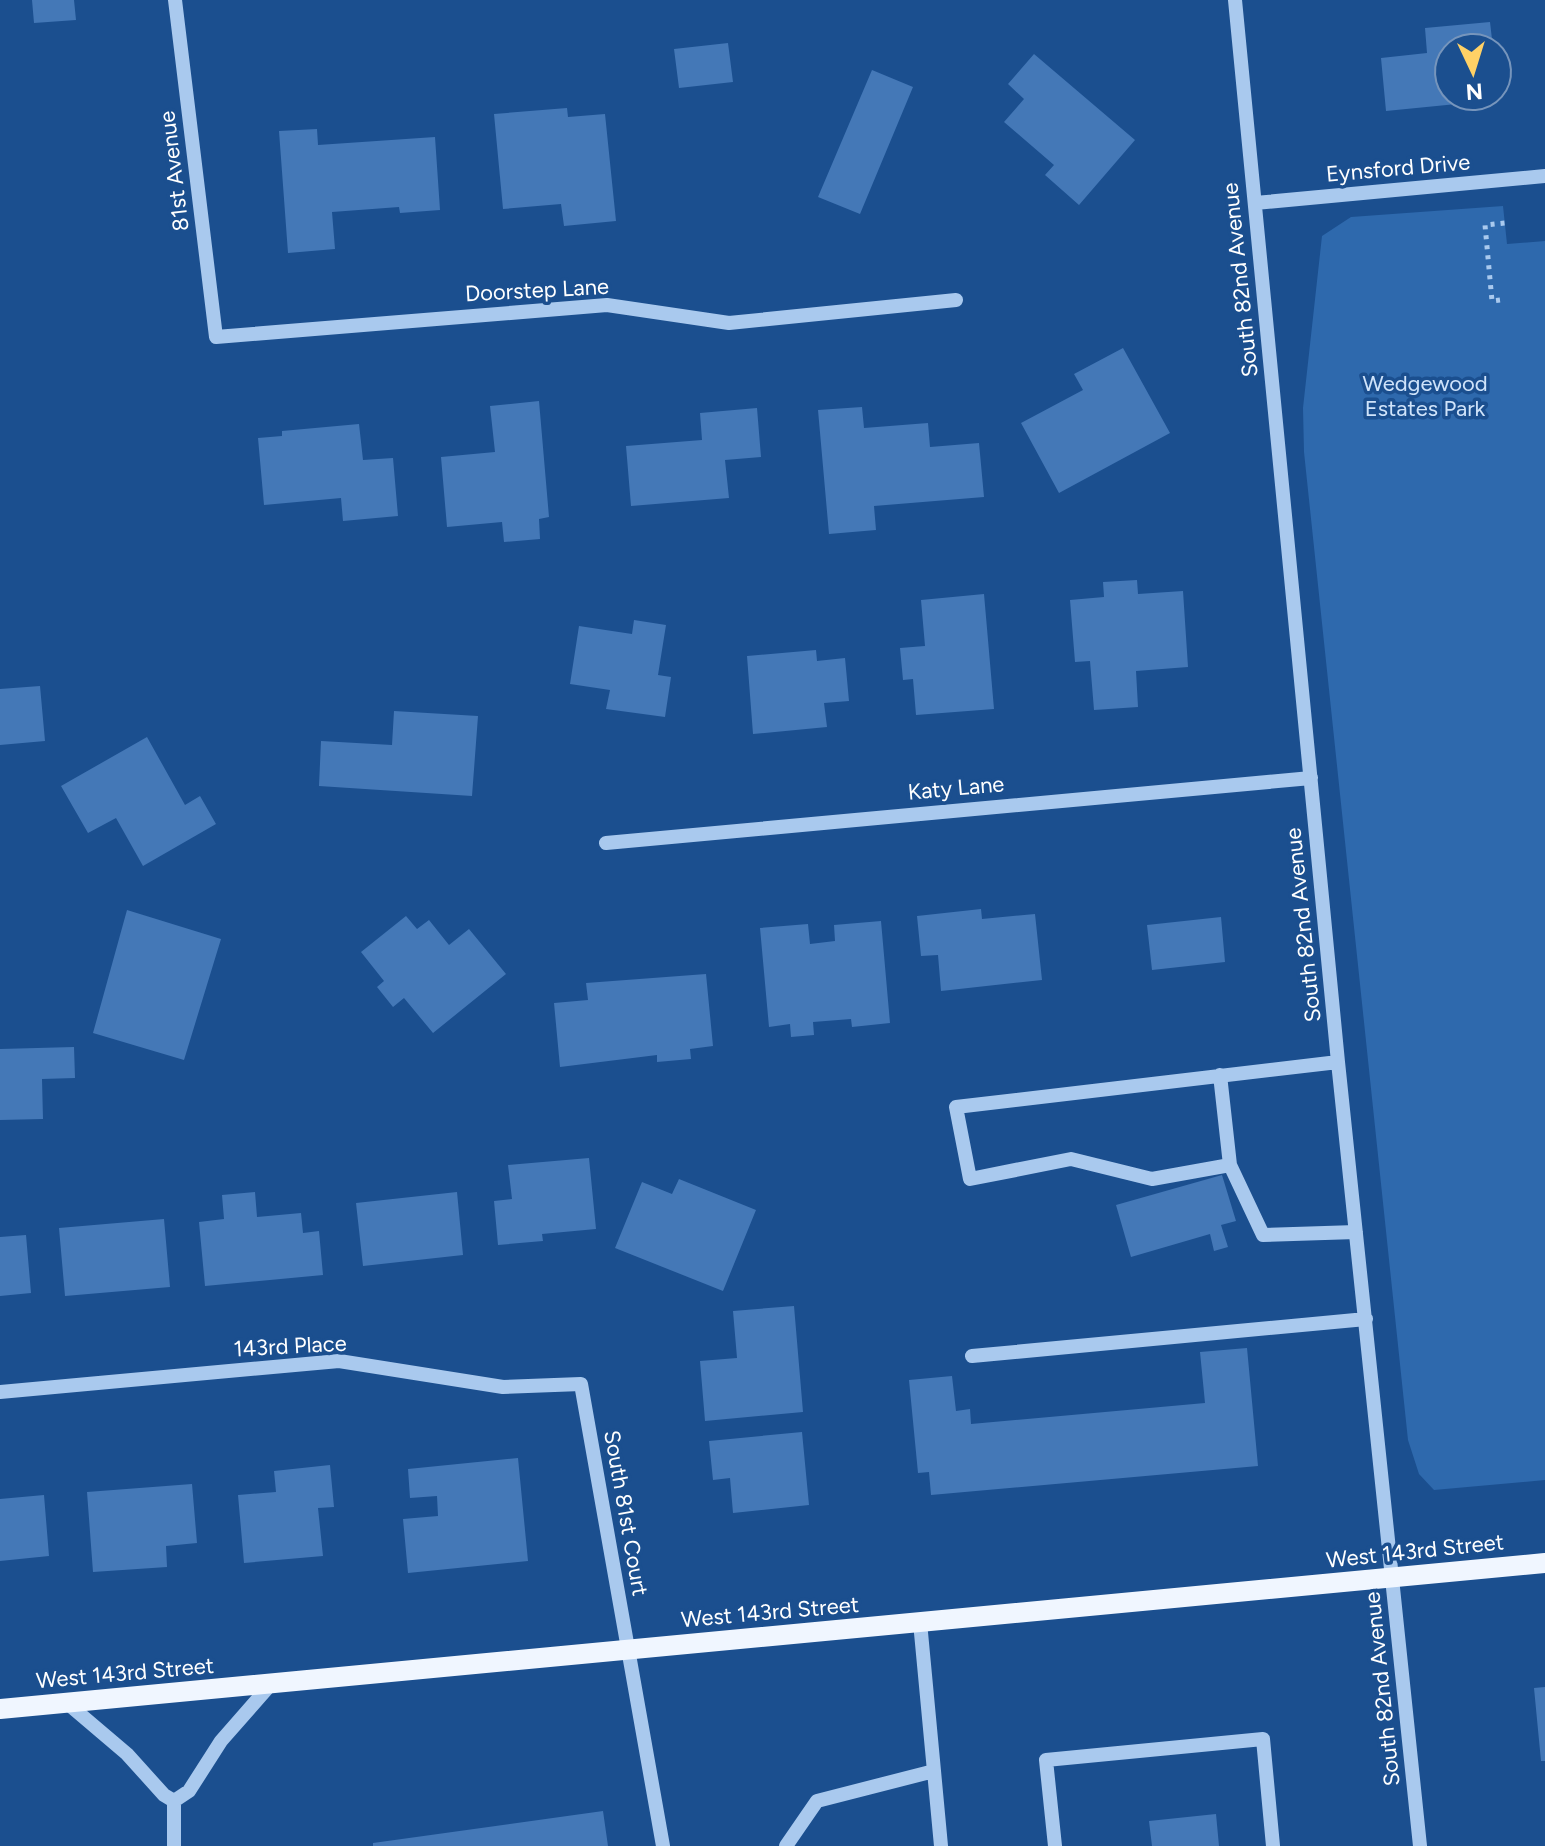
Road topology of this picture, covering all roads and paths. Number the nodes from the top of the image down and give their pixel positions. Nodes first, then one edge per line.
1 (175, 0) edge
2 (1235, 0) edge
3 (1545, 176) edge
4 (1255, 203) junction
5 (1505, 223) dead end
6 (956, 300) dead end
7 (1500, 300) dead end
8 (216, 337) joint
9 (1311, 778) junction
10 (606, 843) dead end
11 (1338, 1062) junction
12 (1220, 1075) junction
13 (1230, 1165) junction
14 (1356, 1232) junction
15 (1366, 1319) junction
16 (972, 1356) dead end
17 (581, 1384) joint
18 (0, 1392) edge
19 (1545, 1563) edge
20 (1393, 1577) junction
21 (920, 1622) junction
22 (626, 1650) junction
23 (272, 1683) junction
24 (67, 1703) junction
25 (0, 1709) edge
26 (934, 1771) junction
27 (174, 1801) junction
28 (174, 1846) edge
29 (663, 1846) edge
30 (786, 1846) edge
31 (941, 1846) edge
32 (1055, 1846) edge
33 (1273, 1846) edge
34 (1420, 1846) edge

1 - 8 street, 81st Avenue
2 - 4 street, South 82nd Avenue
3 - 4 street, Eynsford Drive
4 - 9 street, South 82nd Avenue
5 - 7 path
6 - 8 street, Doorstep Lane
9 - 10 street, Katy Lane
9 - 11 street, South 82nd Avenue
11 - 12 street
11 - 14 street, South 82nd Avenue
12 - 13 street
12 - 13 street
13 - 14 street
14 - 15 street, South 82nd Avenue
15 - 16 street
15 - 20 street, South 82nd Avenue
17 - 18 street, 143rd Place
17 - 22 street, South 81st Court
19 - 20 main road, West 143rd Street
20 - 21 main road, West 143rd Street
20 - 34 street, South 82nd Avenue
21 - 22 main road, West 143rd Street
21 - 26 street
22 - 23 main road, West 143rd Street
22 - 29 street, South 81st Court
23 - 24 main road, West 143rd Street
23 - 27 street
24 - 25 main road, West 143rd Street
24 - 27 street
26 - 30 street
26 - 31 street
27 - 28 street
32 - 33 street

